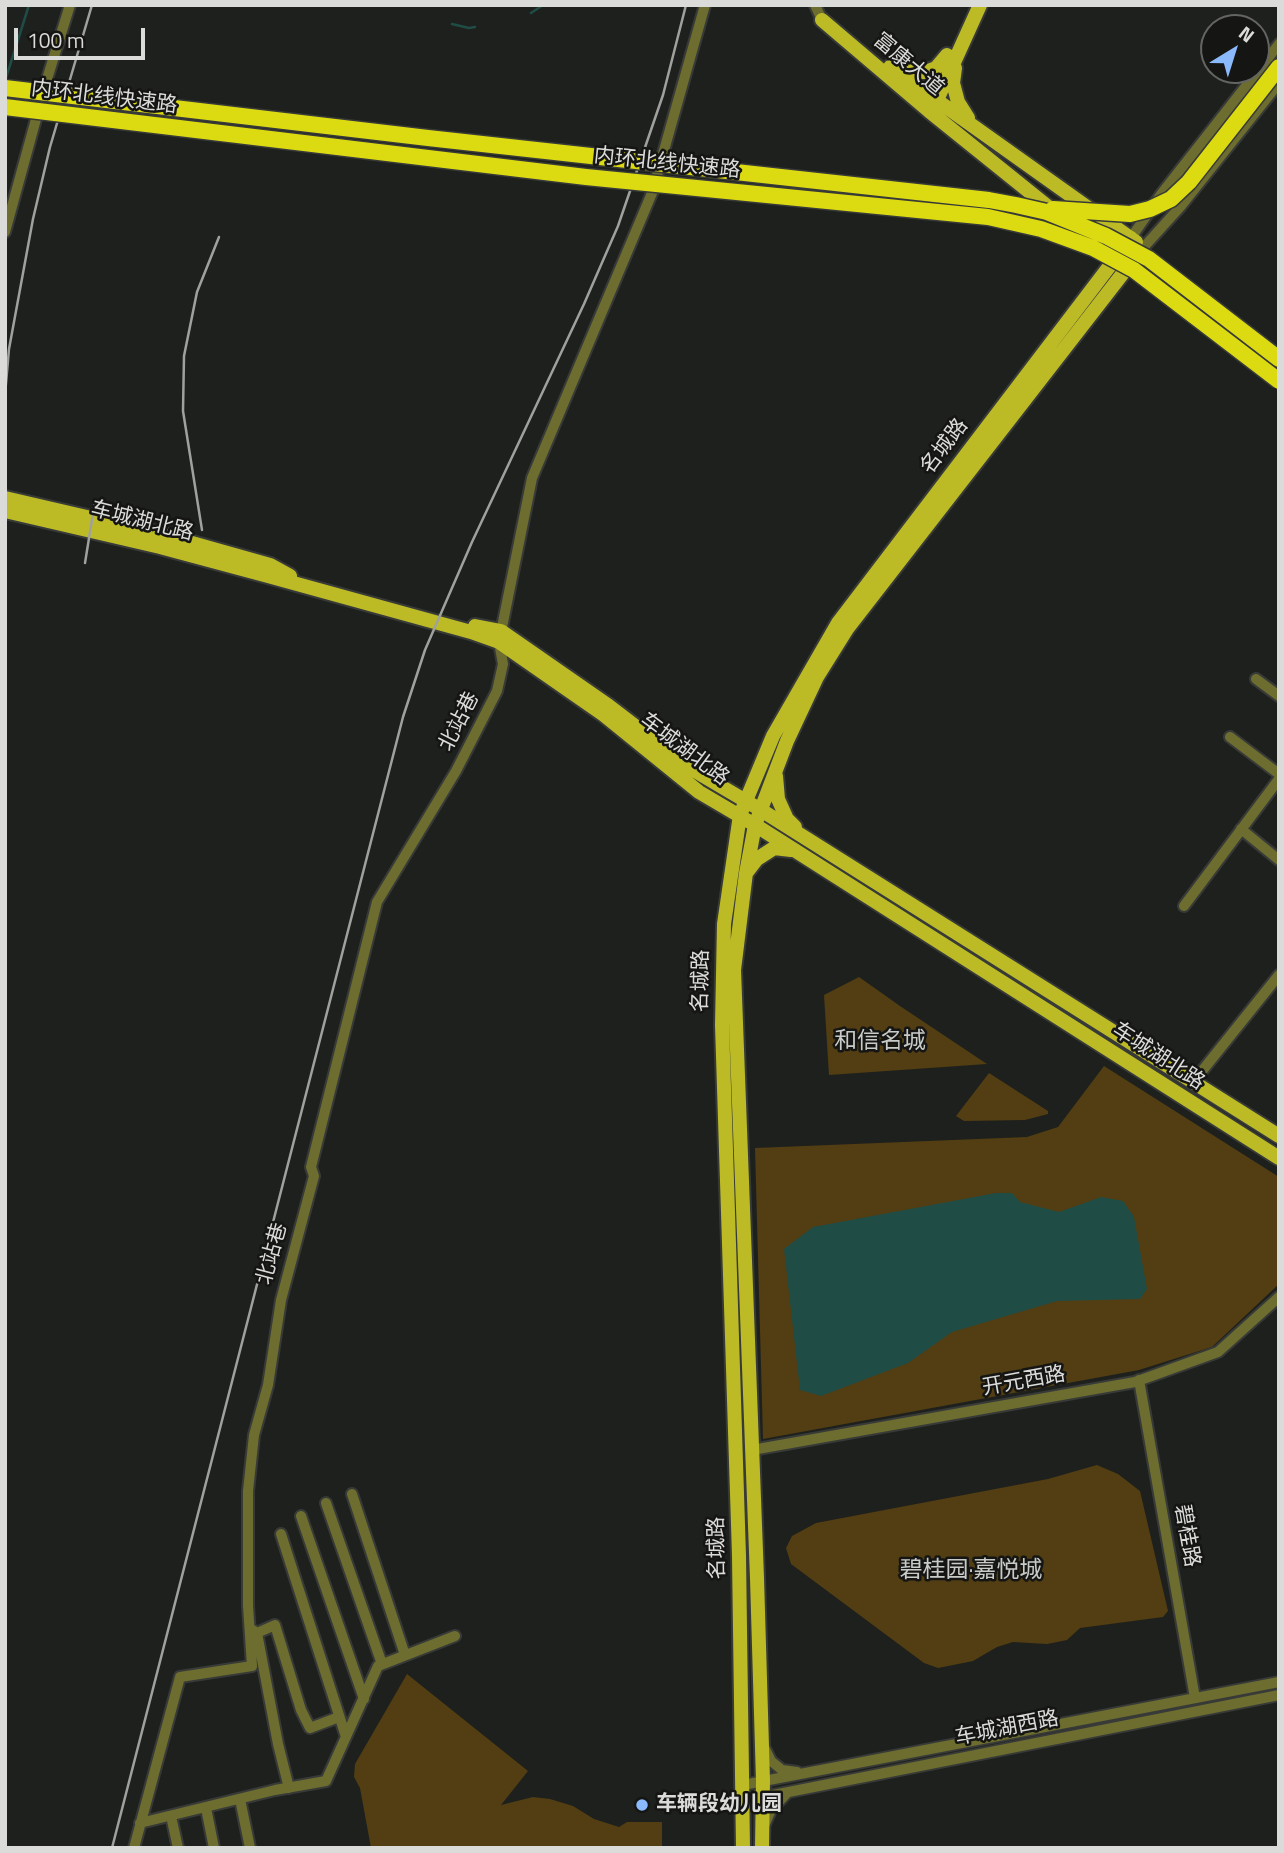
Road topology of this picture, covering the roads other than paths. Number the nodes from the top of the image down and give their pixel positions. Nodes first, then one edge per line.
1 (70, 5) edge
2 (705, 5) edge
3 (815, 5) edge
4 (970, 5) edge
5 (980, 5) edge
6 (822, 20) junction
7 (1279, 44) edge
8 (952, 56) junction
9 (1279, 67) edge
10 (895, 71) junction
11 (1279, 83) edge
12 (5, 88) edge
13 (929, 102) junction
14 (5, 107) edge
15 (972, 125) junction
16 (1016, 205) junction
17 (5, 232) edge
18 (1131, 238) junction
19 (1143, 248) junction
20 (1114, 260) junction
21 (1126, 270) junction
22 (1200, 292) junction
23 (1183, 313) junction
24 (1279, 352) edge
25 (1279, 359) edge
26 (1279, 381) edge
27 (1279, 387) edge
28 (5, 498) edge
29 (5, 511) edge
30 (500, 636) junction
31 (1256, 679) dead end
32 (1279, 696) edge
33 (604, 715) junction
34 (1230, 737) dead end
35 (759, 768) junction
36 (776, 770) junction
37 (1279, 777) edge
38 (721, 786) junction
39 (745, 800) junction
40 (761, 810) junction
41 (740, 815) junction
42 (755, 825) junction
43 (1241, 829) junction
44 (803, 836) junction
45 (736, 840) junction
46 (796, 851) junction
47 (1279, 860) edge
48 (746, 873) junction
49 (1184, 906) dead end
50 (1279, 975) edge
51 (1194, 1081) junction
52 (1279, 1136) edge
53 (1279, 1158) edge
54 (1279, 1297) edge
55 (1139, 1380) junction
56 (752, 1450) junction
57 (352, 1494) dead end
58 (326, 1503) dead end
59 (301, 1516) dead end
60 (281, 1534) dead end
61 (253, 1631) junction
62 (455, 1636) dead end
63 (405, 1656) junction
64 (382, 1664) junction
65 (1279, 1682) edge
66 (1279, 1695) edge
67 (1195, 1698) junction
68 (363, 1699) junction
69 (340, 1717) junction
70 (346, 1737) junction
71 (762, 1742) junction
72 (803, 1774) junction
73 (763, 1781) junction
74 (743, 1785) junction
75 (289, 1788) junction
76 (789, 1792) junction
77 (763, 1797) junction
78 (240, 1799) junction
79 (743, 1801) junction
80 (206, 1808) junction
81 (172, 1816) junction
82 (140, 1823) junction
83 (763, 1829) junction
84 (134, 1848) edge
85 (178, 1848) edge
86 (214, 1848) edge
87 (250, 1848) edge
88 (743, 1848) edge
89 (762, 1848) edge

1 - 17 street
2 - 30 street, 北站巷
3 - 6 street
4 - 8 main road
5 - 8 main road
6 - 10 main road, 富康大道
6 - 13 main road, 富康大道
7 - 18 street
8 - 10 main road
8 - 13 main road
8 - 15 main road
9 - 16 highway, bridge
10 - 13 main road, 富康大道
11 - 19 street
12 - 16 highway, 内环北线快速路, bridge
13 - 15 main road, 富康大道
13 - 20 main road, 富康大道
14 - 26 highway, 内环北线快速路, bridge
15 - 18 main road, 富康大道
16 - 25 highway, 内环北线快速路, bridge
18 - 19 main road, 富康大道
18 - 20 main road, 名城路
19 - 21 main road, 名城路
19 - 22 main road, 富康大道
20 - 21 main road, 富康大道
20 - 35 main road, 名城路
21 - 23 main road, 富康大道
21 - 36 main road, 名城路
22 - 23 main road
22 - 24 main road, 富康大道
23 - 27 main road, 富康大道
28 - 30 main road, 车城湖北路
29 - 30 main road, 车城湖北路
30 - 33 main road, 车城湖北路
30 - 38 main road, 车城湖北路
30 - 61 street, 北站巷
31 - 32 street
33 - 41 main road, 车城湖北路
33 - 45 main road
34 - 37 street
35 - 38 main road
35 - 39 main road, 名城路
36 - 40 main road, 名城路
36 - 44 main road
37 - 43 street
38 - 39 main road, 车城湖北路
39 - 40 main road, 车城湖北路
39 - 41 main road, 名城路
40 - 42 main road, 名城路
40 - 44 main road, 车城湖北路
41 - 42 main road, 车城湖北路
41 - 45 main road, 名城路
42 - 46 main road, 车城湖北路
42 - 48 main road, 名城路
43 - 47 street
43 - 49 street
44 - 51 main road, 车城湖北路
45 - 74 main road, 名城路
46 - 48 main road
46 - 53 main road, 车城湖北路
48 - 56 main road, 名城路
50 - 51 street
51 - 52 main road, 车城湖北路
54 - 55 street, 开元西路
55 - 56 street, 开元西路
55 - 67 street, 碧桂路
56 - 71 main road, 名城路
57 - 63 street
58 - 64 street
59 - 68 street
60 - 69 street
61 - 69 street
61 - 75 street
61 - 82 street, 北站巷
62 - 63 street
63 - 64 street
64 - 68 street
65 - 67 street, 车城湖西路
66 - 76 street, 车城湖西路
67 - 72 street, 车城湖西路
68 - 70 street
69 - 70 street
70 - 75 street
71 - 72 street
71 - 73 main road, 名城路
72 - 73 street, 车城湖西路
73 - 74 street, 车城湖西路
73 - 77 main road, 名城路
74 - 79 main road, 名城路
75 - 78 street
76 - 77 street, 车城湖西路
76 - 83 street
77 - 79 street, 车城湖西路
77 - 83 main road, 名城路
78 - 80 street
78 - 87 street
79 - 88 main road, 名城路
80 - 81 street
80 - 86 street
81 - 82 street
81 - 85 street
82 - 84 street, 北站巷
83 - 89 main road, 名城路

